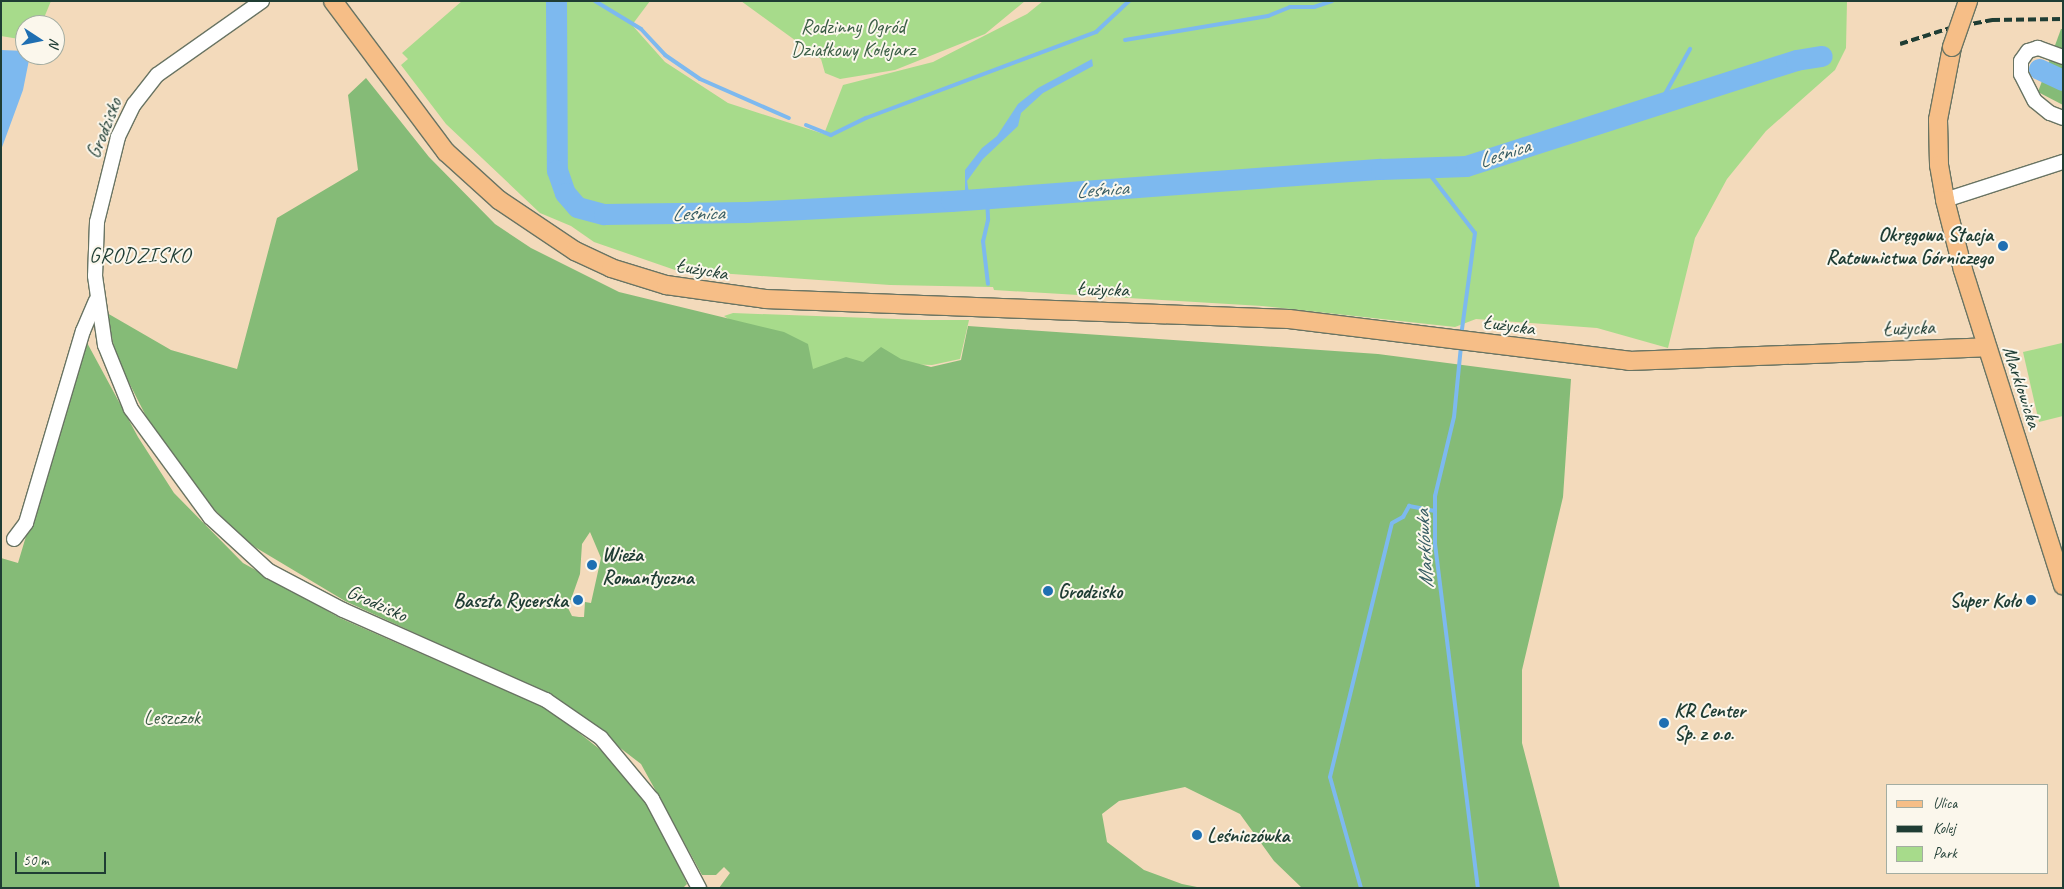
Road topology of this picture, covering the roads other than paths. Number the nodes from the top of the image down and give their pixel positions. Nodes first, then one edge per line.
1 (262, 1) edge
2 (333, 1) edge
3 (1968, 1) edge
4 (2063, 57) edge
5 (2063, 118) edge
6 (2063, 162) edge
7 (1945, 200) junction
8 (97, 301) junction
9 (1987, 347) junction
10 (14, 539) dead end
11 (2063, 586) edge
12 (699, 888) edge

1 - 8 street, Grodzisko
2 - 9 main road, Łużycka
3 - 7 main road, Marklowicka, bridge
4 - 5 street
6 - 7 street
7 - 9 main road, Marklowicka
8 - 10 street, Grodzisko
8 - 12 street, Grodzisko
9 - 11 main road, Marklowicka

